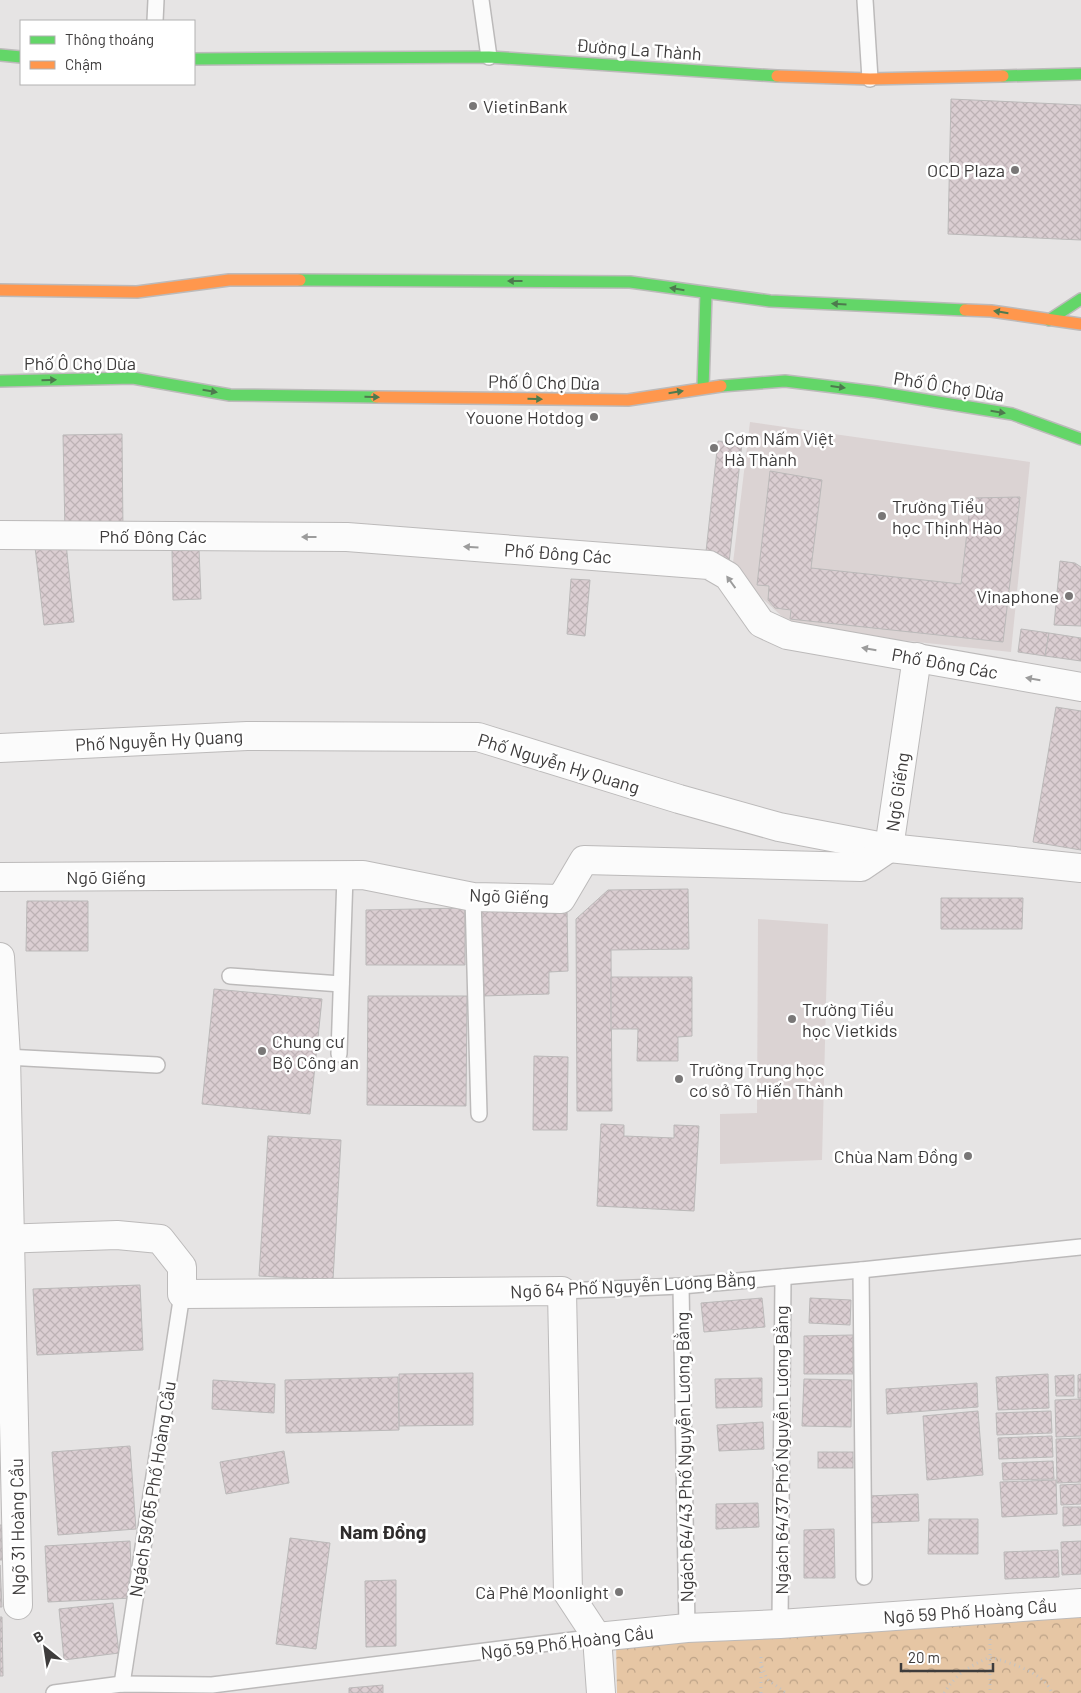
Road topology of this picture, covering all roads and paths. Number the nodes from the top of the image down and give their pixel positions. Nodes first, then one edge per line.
1 (156, 0) edge
2 (481, 0) edge
3 (866, 0) edge
4 (155, 20) edge
5 (0, 55) edge
6 (20, 57) edge
7 (489, 57) junction
8 (195, 59) edge
9 (1081, 74) edge
10 (870, 80) junction
11 (0, 290) edge
12 (706, 293) junction
13 (1081, 299) edge
14 (1081, 309) edge
15 (1050, 320) junction
16 (1081, 324) edge
17 (0, 381) edge
18 (703, 388) junction
19 (1081, 440) edge
20 (0, 535) edge
21 (917, 657) junction
22 (1081, 687) edge
23 (0, 748) edge
24 (889, 848) junction
25 (1081, 868) edge
26 (345, 876) junction
27 (0, 877) edge
28 (473, 897) junction
29 (0, 957) edge
30 (230, 976) dead end
31 (341, 984) junction
32 (340, 1054) dead end
33 (6, 1058) junction
34 (157, 1065) dead end
35 (479, 1114) dead end
36 (5, 1238) edge
37 (1081, 1247) edge
38 (861, 1270) junction
39 (783, 1277) junction
40 (681, 1286) junction
41 (562, 1291) junction
42 (182, 1294) junction
43 (6, 1338) edge
44 (8, 1479) edge
45 (864, 1577) dead end
46 (1081, 1603) edge
47 (18, 1605) dead end
48 (989, 1610) junction
49 (771, 1624) junction
50 (687, 1628) junction
51 (597, 1638) junction
52 (990, 1657) junction
53 (762, 1664) junction
54 (122, 1684) junction
55 (212, 1689) edge
56 (85, 1691) edge
57 (54, 1693) edge
58 (601, 1693) edge
59 (761, 1693) edge
60 (786, 1693) edge
61 (944, 1693) edge
62 (990, 1693) edge
63 (1052, 1693) edge

1 - 4 lane
2 - 7 lane
3 - 10 lane
5 - 6 main road
7 - 8 main road, Đường La Thành
7 - 10 main road, Đường La Thành
9 - 10 main road, Đường La Thành
12 -> 11 main road
15 -> 12 main road
12 - 18 main road
13 - 15 main road
14 - 15 main road
15 - 16 main road
17 -> 18 main road, Phố Ô Chợ Dừa
18 -> 19 main road, Phố Ô Chợ Dừa
21 -> 20 street, Phố Đông Các
22 -> 21 street, Phố Đông Các
21 - 24 street, Ngõ Giếng
23 - 24 street, Phố Nguyễn Hy Quang
24 - 25 street, Phố Nguyễn Hy Quang
24 - 28 street, Ngõ Giếng
26 - 27 street, Ngõ Giếng
26 - 28 street, Ngõ Giếng
26 - 31 lane
28 - 35 lane
29 - 33 street
30 - 31 lane
31 - 32 lane
33 - 34 lane
33 - 36 street
36 - 42 street
36 - 43 street, Ngõ 31 Hoàng Cầu
37 - 38 lane, Ngõ 64 Phố Nguyễn Lương Bằng
38 - 39 lane, Ngõ 64 Phố Nguyễn Lương Bằng
38 - 45 lane
39 - 40 lane, Ngõ 64 Phố Nguyễn Lương Bằng
39 - 49 lane, Ngách 64/37 Phố Nguyễn Lương Bằng
40 - 41 lane, Ngõ 64 Phố Nguyễn Lương Bằng
40 - 50 lane, Ngách 64/43 Phố Nguyễn Lương Bằng
41 - 42 street, Ngõ 64 Phố Nguyễn Lương Bằng
41 - 51 street
42 - 54 lane, Ngách 59/65 Phố Hoàng Cầu
43 - 44 street, Ngõ 31 Hoàng Cầu
44 - 47 street, Ngõ 31 Hoàng Cầu
46 - 48 street, Ngõ 59 Phố Hoàng Cầu
48 - 49 street, Ngõ 59 Phố Hoàng Cầu
48 - 52 path
49 - 50 street, Ngõ 59 Phố Hoàng Cầu
49 - 53 path
50 - 51 street, Ngõ 59 Phố Hoàng Cầu
51 - 55 lane, Ngõ 59 Phố Hoàng Cầu
51 - 58 street
52 - 61 path
52 - 62 path
52 - 63 path
53 - 59 path
53 - 60 path
54 - 55 lane, Ngõ 59 Phố Hoàng Cầu
54 - 56 lane, Ngõ 59 Phố Hoàng Cầu
56 - 57 lane, Ngõ 59 Phố Hoàng Cầu

